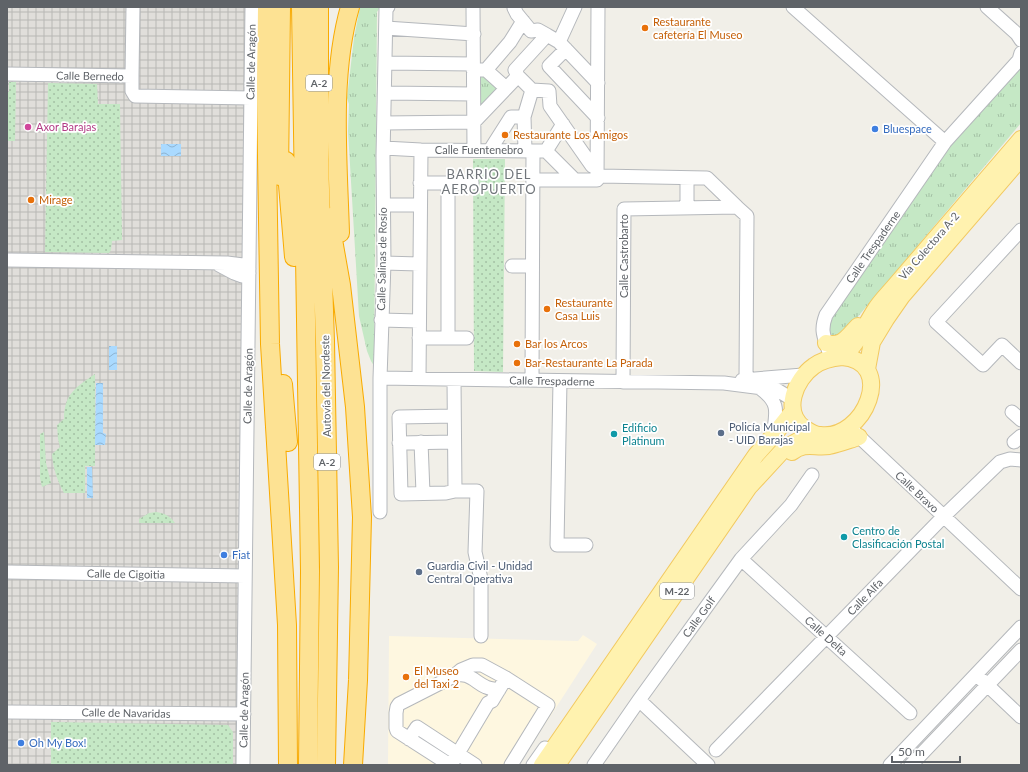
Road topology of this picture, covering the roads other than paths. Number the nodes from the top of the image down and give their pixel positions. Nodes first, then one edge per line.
1 (133, 7) edge
2 (252, 7) edge
3 (267, 7) edge
4 (281, 7) edge
5 (301, 7) edge
6 (319, 7) edge
7 (350, 7) edge
8 (388, 7) edge
9 (473, 7) edge
10 (575, 7) edge
11 (598, 7) edge
12 (793, 7) edge
13 (987, 7) edge
14 (514, 8) edge
15 (523, 21) junction
16 (386, 28) junction
17 (474, 34) junction
18 (547, 35) junction
19 (1021, 40) edge
20 (562, 45) junction
21 (281, 50) junction
22 (1021, 53) edge
23 (385, 63) junction
24 (477, 68) junction
25 (7, 74) edge
26 (132, 76) junction
27 (518, 76) junction
28 (598, 83) junction
29 (568, 86) junction
30 (506, 88) junction
31 (532, 90) junction
32 (385, 93) junction
33 (473, 94) junction
34 (251, 98) junction
35 (550, 106) junction
36 (524, 117) junction
37 (598, 118) junction
38 (474, 122) junction
39 (384, 123) junction
40 (563, 124) junction
41 (1021, 139) edge
42 (945, 142) junction
43 (384, 148) junction
44 (421, 150) junction
45 (474, 150) junction
46 (490, 150) junction
47 (535, 151) junction
48 (1021, 158) edge
49 (319, 159) junction
50 (592, 166) dead end
51 (687, 178) junction
52 (533, 180) junction
53 (575, 180) junction
54 (598, 180) junction
55 (420, 183) junction
56 (448, 183) junction
57 (472, 183) dead end
58 (388, 205) dead end
59 (420, 205) junction
60 (688, 207) junction
61 (737, 207) junction
62 (1021, 230) edge
63 (7, 260) edge
64 (384, 263) junction
65 (419, 264) junction
66 (512, 266) dead end
67 (532, 266) junction
68 (249, 271) junction
69 (341, 285) junction
70 (876, 310) junction
71 (381, 320) junction
72 (419, 321) junction
73 (419, 338) junction
74 (448, 338) junction
75 (467, 338) dead end
76 (826, 343) junction
77 (837, 357) junction
78 (1021, 363) edge
79 (307, 366) junction
80 (867, 369) junction
81 (803, 375) junction
82 (380, 378) junction
83 (419, 378) junction
84 (454, 380) junction
85 (532, 380) junction
86 (746, 380) junction
87 (560, 381) junction
88 (623, 382) junction
89 (724, 383) junction
90 (760, 388) junction
91 (792, 405) junction
92 (454, 416) junction
93 (854, 432) junction
94 (812, 433) junction
95 (773, 436) junction
96 (421, 442) junction
97 (454, 442) junction
98 (399, 443) junction
99 (1021, 460) edge
100 (812, 475) dead end
101 (749, 487) junction
102 (455, 491) junction
103 (423, 493) junction
104 (380, 512) dead end
105 (944, 516) junction
106 (586, 545) dead end
107 (742, 559) junction
108 (7, 572) edge
109 (245, 576) junction
110 (1021, 589) edge
111 (650, 607) junction
112 (1021, 627) edge
113 (481, 636) dead end
114 (827, 636) junction
115 (1021, 650) edge
116 (976, 674) junction
117 (454, 676) junction
118 (506, 678) junction
119 (987, 685) junction
120 (493, 689) junction
121 (639, 700) junction
122 (7, 712) edge
123 (910, 712) dead end
124 (244, 714) junction
125 (1021, 717) edge
126 (409, 739) junction
127 (716, 750) dead end
128 (457, 753) junction
129 (243, 765) edge
130 (288, 765) edge
131 (292, 765) edge
132 (308, 765) edge
133 (326, 765) edge
134 (353, 765) edge
135 (450, 765) edge
136 (475, 765) edge
137 (511, 765) edge
138 (533, 765) edge
139 (542, 765) edge
140 (557, 765) edge
141 (594, 765) edge
142 (708, 765) edge
143 (890, 765) edge
144 (911, 765) edge

1 - 26 street
2 - 34 street, Calle de Aragón
3 - 130 highway
4 - 21 highway
5 - 79 highway, Autovía del Nordeste / A-2
6 - 49 highway, Autovía del Nordeste / A-2
7 - 69 highway
8 - 16 street, Calle Salinas de Rosío
9 - 17 street
10 - 20 street
11 - 28 street
12 - 42 street
13 - 19 street
14 - 15 street
15 - 18 street
15 - 24 street
16 - 17 street
16 - 23 street, Calle Salinas de Rosío
17 - 24 street
18 - 20 street
18 - 27 street
20 - 28 street
20 - 29 street
21 - 79 highway
21 - 131 highway
22 - 42 street, Calle Trespaderne
23 - 24 street
23 - 32 street, Calle Salinas de Rosío
24 - 30 street
24 - 33 street
25 - 26 street, Calle Bernedo
26 - 34 street, Calle Bernedo
27 - 30 street
27 - 31 street
28 - 37 street
29 - 35 street
29 - 37 street
30 - 38 street
31 - 35 street
31 - 36 street
32 - 33 street
32 - 39 street, Calle Salinas de Rosío
33 - 38 street
34 - 68 street, Calle de Aragón
35 - 40 street
36 - 46 street
36 - 47 street
37 - 54 street
38 - 39 street
38 - 45 street
39 - 43 street, Calle Salinas de Rosío
40 - 47 street
40 - 50 street
41 - 70 main road, Vía Colectora A-2
42 - 76 street, Calle Trespaderne
43 - 44 street, Calle Fuentenebro
43 - 64 street, Calle Salinas de Rosío
44 - 45 street, Calle Fuentenebro
44 - 55 street
45 - 46 street, Calle Fuentenebro
46 - 47 street, Calle Fuentenebro
47 - 52 street, Calle Fuentenebro
47 - 53 street
48 - 80 main road, Vía Colectora A-2
49 - 69 highway
49 - 133 highway, Autovía del Nordeste / A-2
51 - 54 street
51 - 60 street
51 - 61 street
52 - 53 street
52 - 67 street, Calle Fuentenebro
53 - 54 street
55 - 56 street
55 - 59 street
56 - 57 street
56 - 74 street
58 - 59 street
59 - 65 street
60 - 61 street, Calle Castrobarto
60 - 88 street, Calle Castrobarto
61 - 86 street
62 - 78 street
63 - 68 street
64 - 65 street
64 - 71 street, Calle Salinas de Rosío
65 - 72 street
66 - 67 street
67 - 85 street, Calle Fuentenebro
68 - 109 street, Calle de Aragón
69 - 134 highway
70 - 76 main road
70 - 77 main road, Vía Colectora A-2
71 - 72 street
71 - 82 street, Calle Salinas de Rosío
72 - 73 street
73 - 74 street
73 - 83 street
74 - 75 street
76 - 77 street, Calle Trespaderne
77 - 80 main road
77 - 81 main road
79 - 132 highway, Autovía del Nordeste / A-2
80 - 93 main road
81 - 86 street, Calle Trespaderne
81 - 91 main road
82 - 83 street, Calle Trespaderne
82 - 104 street, Calle Salinas de Rosío
83 - 84 street, Calle Trespaderne
84 - 85 street, Calle Trespaderne
84 - 92 street
85 - 87 street, Calle Trespaderne
86 - 89 street, Calle Trespaderne
87 - 88 street, Calle Trespaderne
87 - 106 street
88 - 89 street, Calle Trespaderne
89 - 90 street, Calle Trespaderne
90 - 91 street, Calle Trespaderne
90 - 95 street
91 - 94 main road
91 - 95 main road, M-22
92 - 97 street
92 - 98 street
93 - 94 main road
93 - 101 main road
93 - 105 street, Calle Bravo
94 - 101 main road, M-22
95 - 111 main road, M-22
96 - 97 street
96 - 98 street
96 - 103 street
97 - 102 street
98 - 103 street
99 - 105 street, Calle Alfa
100 - 107 street, Calle Golf
101 - 140 main road, M-22
102 - 103 street
102 - 113 street
105 - 110 street, Calle Bravo
105 - 114 street, Calle Alfa
107 - 114 street, Calle Delta
107 - 121 street, Calle Golf
108 - 109 street, Calle de Cigoitia
109 - 124 street, Calle de Aragón
111 - 138 street
111 - 139 main road, M-22
112 - 116 street
114 - 123 street, Calle Delta
114 - 127 street, Calle Alfa
115 - 119 street
116 - 119 street
116 - 143 street
117 - 118 street
117 - 120 street
117 - 126 street
118 - 120 street
118 - 137 street
119 - 125 street
119 - 144 street
120 - 128 street
121 - 141 street, Calle Golf
121 - 142 street
122 - 124 street, Calle de Navaridas
124 - 129 street, Calle de Aragón
126 - 128 street
126 - 135 street
128 - 135 street
128 - 136 street

